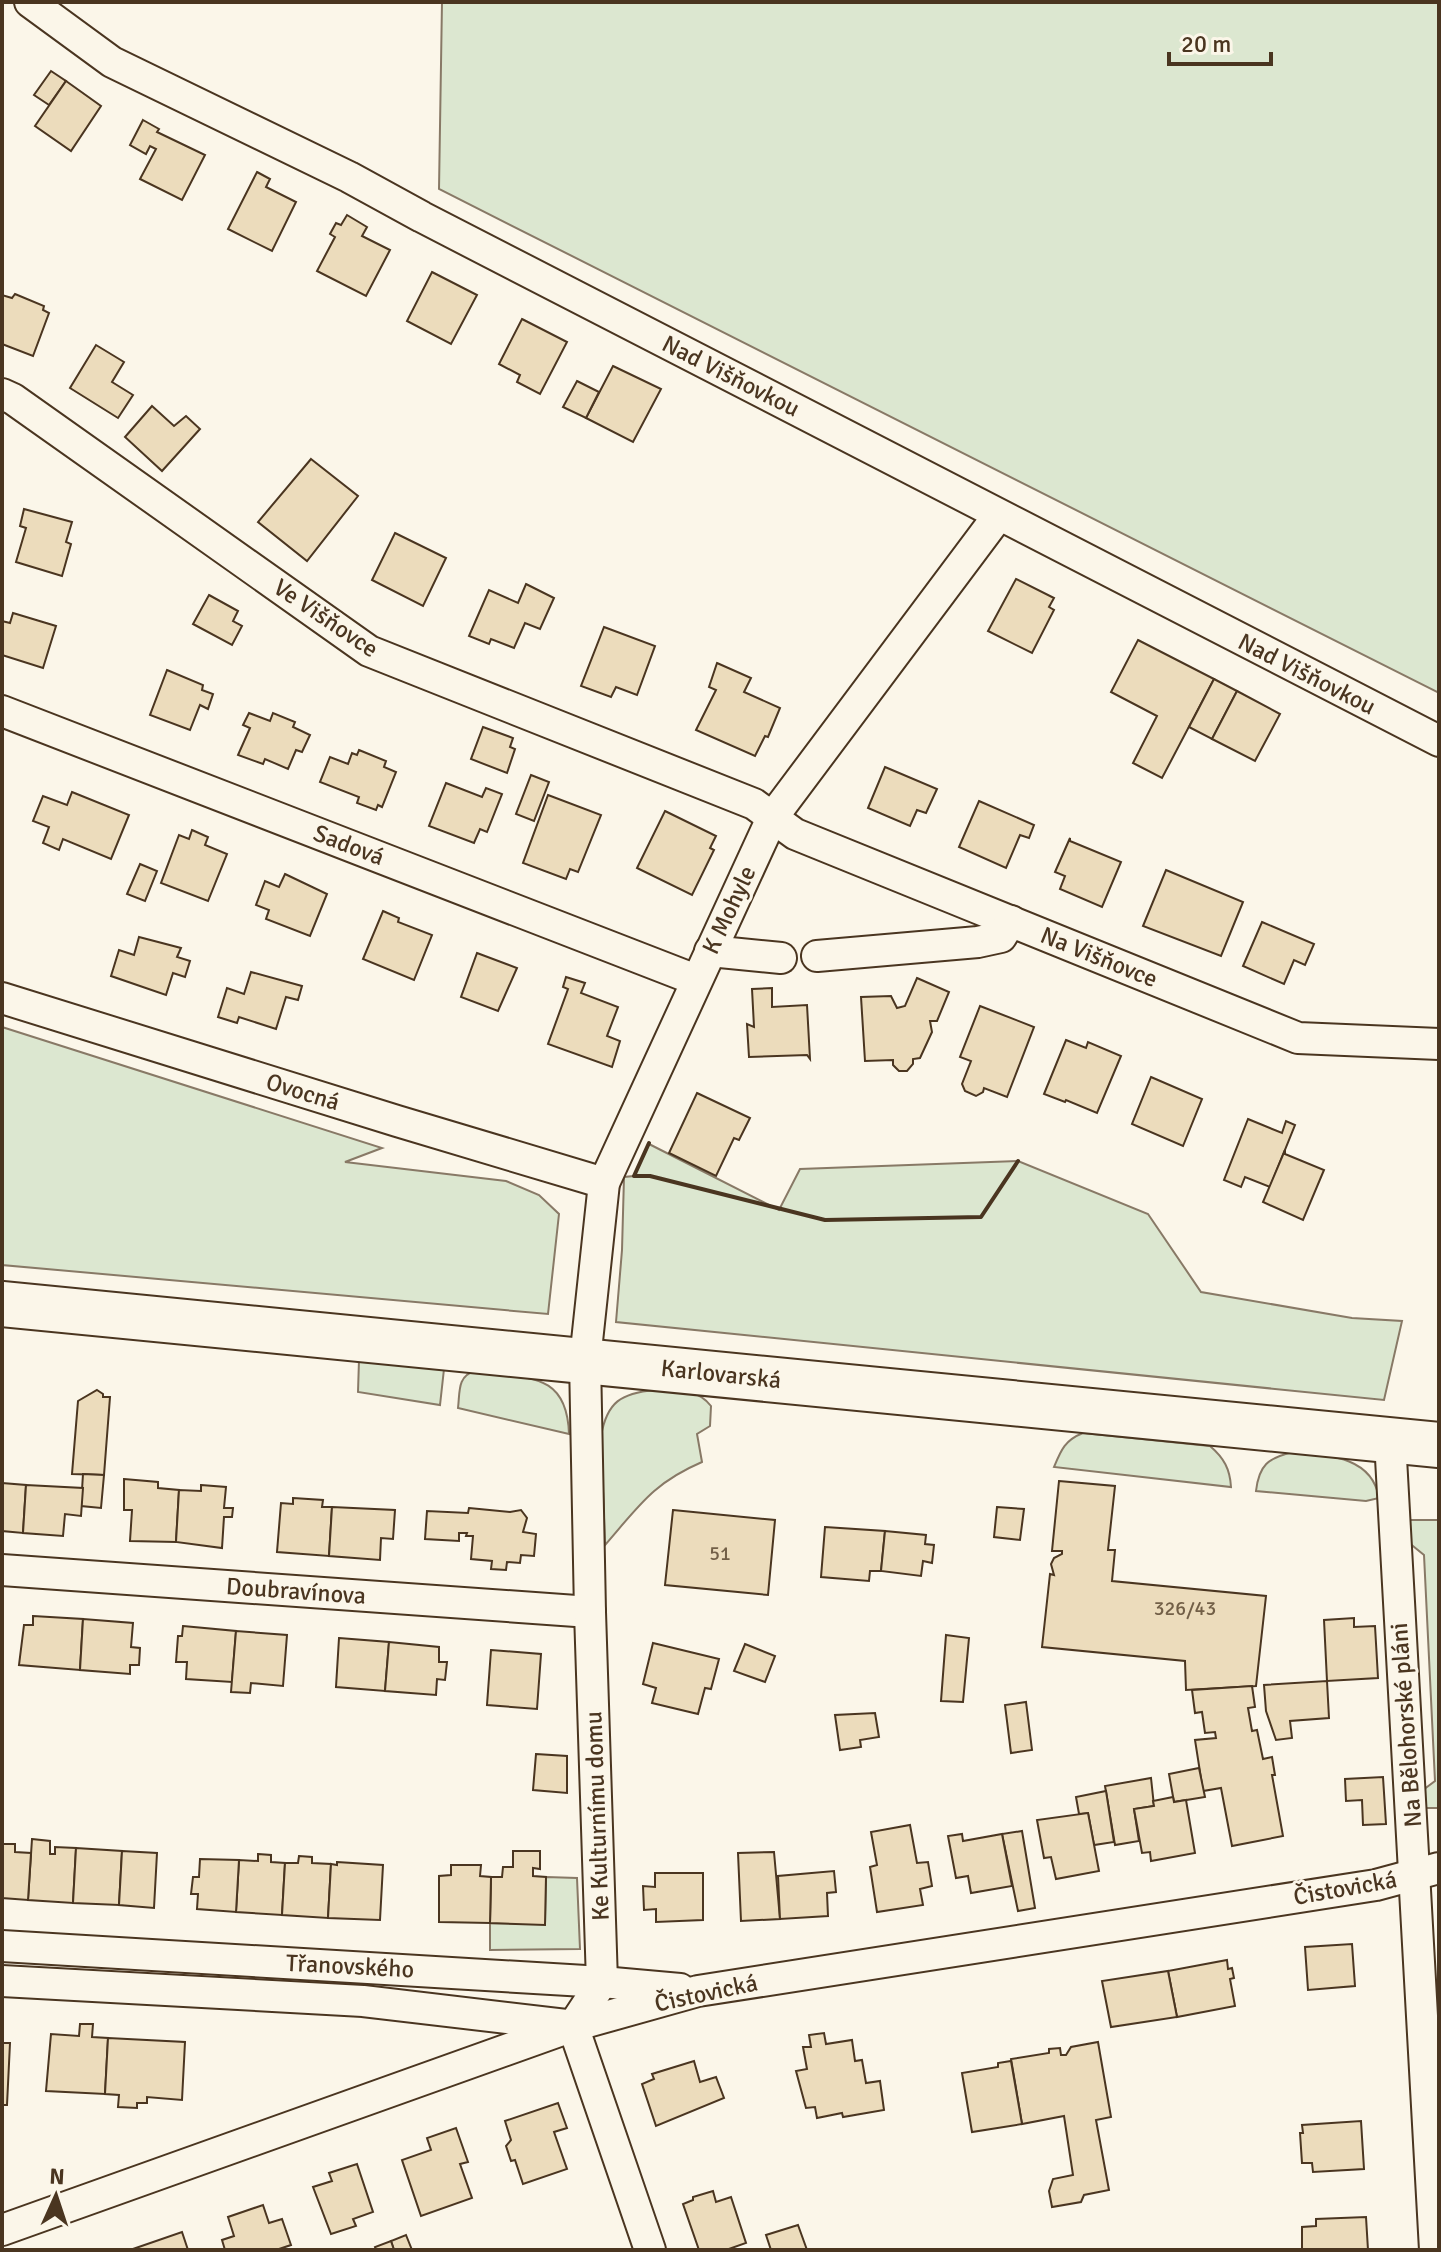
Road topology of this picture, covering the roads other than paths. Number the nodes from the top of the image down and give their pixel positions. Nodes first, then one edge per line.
1 (30, 2) edge
2 (2, 394) edge
3 (998, 516) junction
4 (2, 711) edge
5 (1439, 741) edge
6 (772, 818) junction
7 (1011, 921) junction
8 (710, 951) junction
9 (817, 956) dead end
10 (781, 958) dead end
11 (696, 980) junction
12 (2, 998) edge
13 (1439, 1044) edge
14 (604, 1183) junction
15 (2, 1304) edge
16 (585, 1360) junction
17 (1390, 1440) junction
18 (1439, 1445) edge
19 (2, 1570) edge
20 (590, 1612) junction
21 (1427, 1872) edge
22 (2, 1946) edge
23 (2, 1981) edge
24 (602, 1982) junction
25 (698, 1991) junction
26 (573, 2026) junction
27 (2, 2230) edge
28 (650, 2250) edge
29 (1435, 2250) edge

1 - 3 street, Nad Višňovkou
2 - 6 street, Ve Višňovce
3 - 5 street, Nad Višňovkou
3 - 6 street, K Mohyle
4 - 11 street, Sadová
6 - 7 street, Na Višňovce
6 - 8 street, K Mohyle
7 - 9 street
7 - 13 street, Na Višňovce
8 - 10 street
8 - 11 street, K Mohyle
11 - 14 street, K Mohyle
12 - 14 street, Ovocná
14 - 16 street, K Mohyle
15 - 16 main road, Karlovarská
16 - 17 main road, Karlovarská
16 - 20 street, Ke Kulturnímu domu
17 - 18 main road, Karlovarská
17 - 21 street, Na Bělohorské pláni
19 - 20 street, Doubravínova
20 - 24 street, Ke Kulturnímu domu
21 - 25 street, Čistovická
21 - 29 street, Na Bělohorské pláni
22 - 24 street, Třanovského
23 - 26 street, Třanovského
24 - 25 street, Třanovského
24 - 26 street
25 - 26 street, Čistovická
26 - 27 street, Čistovická
26 - 28 street

